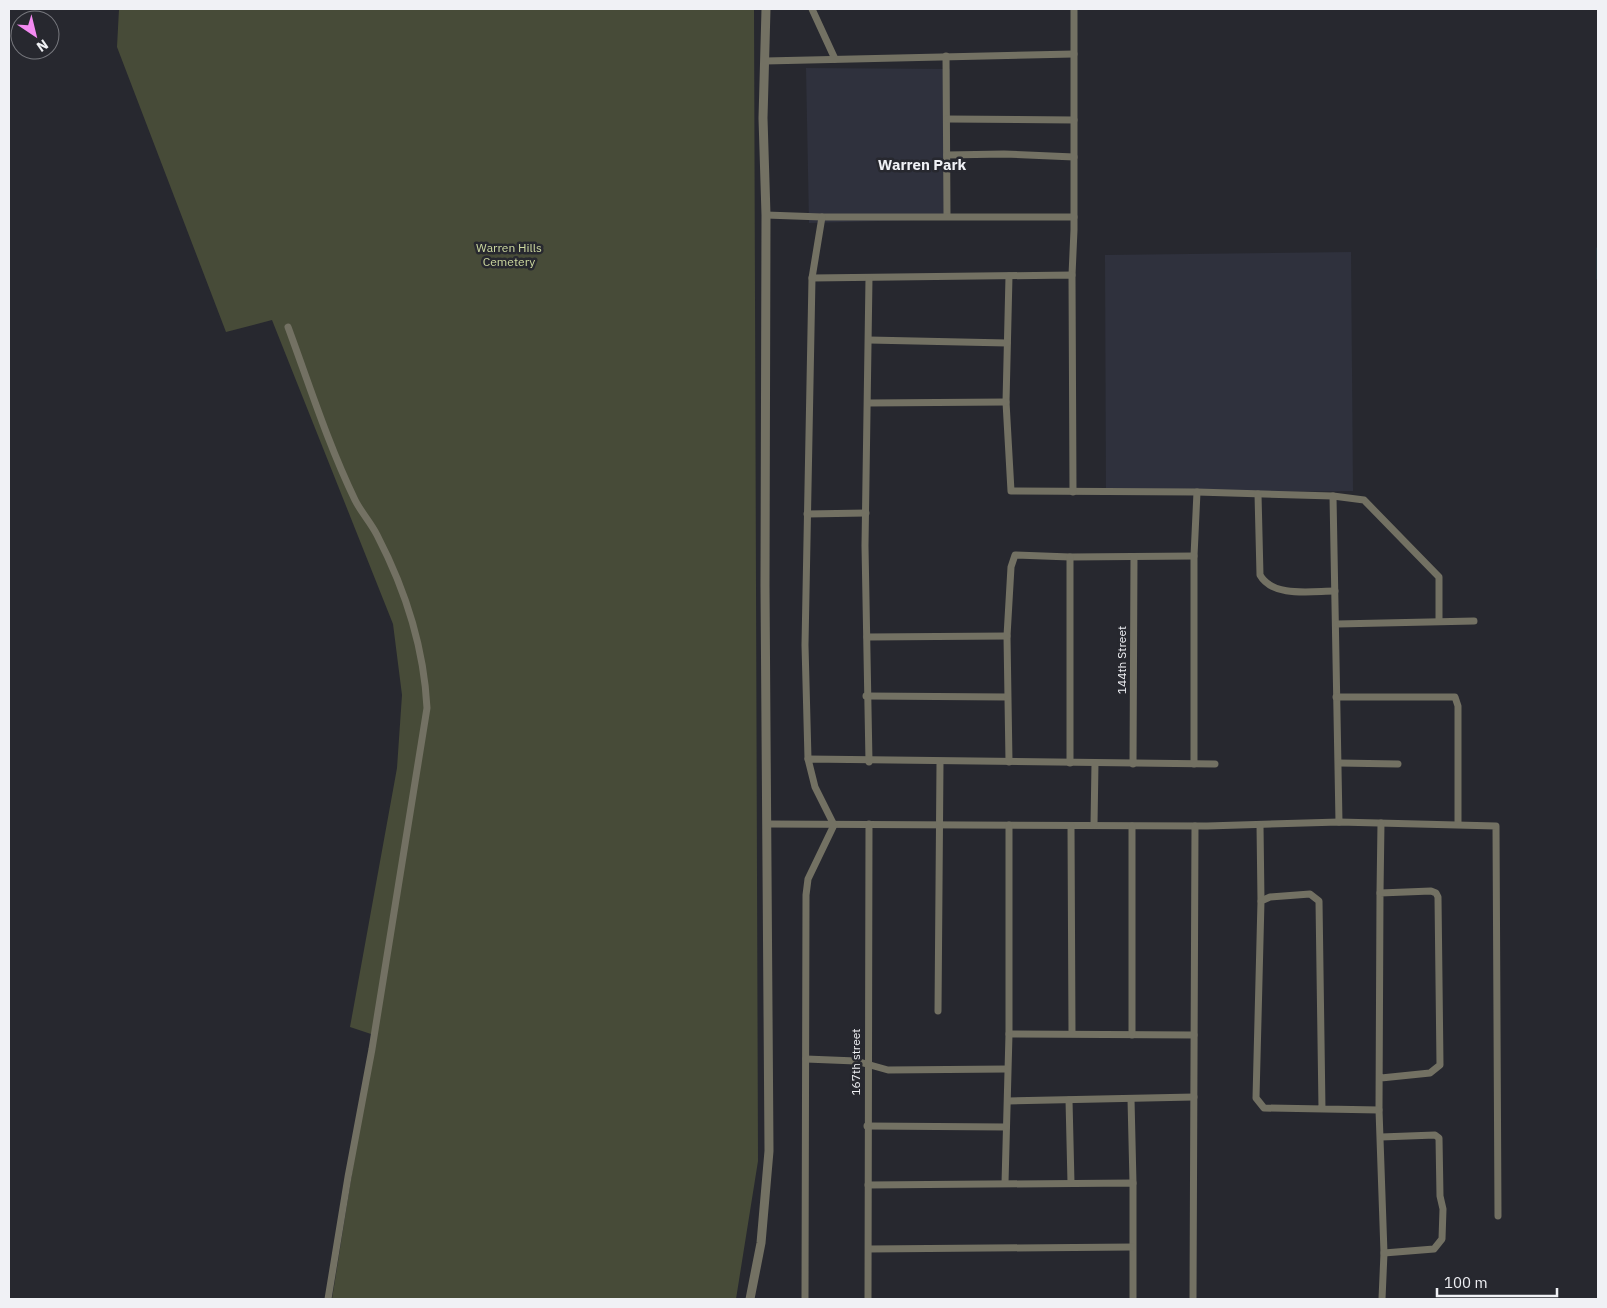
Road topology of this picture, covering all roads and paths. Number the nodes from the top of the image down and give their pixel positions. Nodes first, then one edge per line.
1 (766, 9) edge
2 (812, 9) edge
3 (1074, 9) edge
4 (1074, 54) junction
5 (946, 56) junction
6 (835, 59) junction
7 (765, 60) junction
8 (947, 119) junction
9 (1074, 120) junction
10 (947, 155) junction
11 (1074, 156) junction
12 (766, 215) junction
13 (947, 216) junction
14 (822, 217) junction
15 (1074, 217) junction
16 (1072, 275) junction
17 (1009, 276) junction
18 (812, 278) junction
19 (869, 278) junction
20 (288, 327) dead end
21 (869, 340) junction
22 (1007, 343) junction
23 (1006, 402) junction
24 (868, 403) junction
25 (1073, 492) junction
26 (1197, 492) junction
27 (1258, 494) junction
28 (1334, 496) junction
29 (866, 513) junction
30 (806, 514) junction
31 (1194, 556) junction
32 (1070, 557) junction
33 (1134, 557) junction
34 (1335, 591) junction
35 (1438, 621) junction
36 (1474, 621) dead end
37 (1337, 624) junction
38 (1008, 636) junction
39 (867, 637) junction
40 (866, 696) junction
41 (1008, 697) junction
42 (1336, 697) junction
43 (808, 759) junction
44 (869, 762) junction
45 (1008, 762) junction
46 (1070, 762) junction
47 (940, 763) junction
48 (1339, 763) junction
49 (1095, 764) junction
50 (1133, 764) junction
51 (1194, 764) junction
52 (1215, 764) dead end
53 (1398, 764) dead end
54 (1339, 822) junction
55 (1381, 823) junction
56 (767, 824) junction
57 (869, 824) junction
58 (940, 824) junction
59 (1458, 824) junction
60 (1008, 825) junction
61 (1094, 825) junction
62 (1260, 825) junction
63 (834, 826) junction
64 (1071, 826) junction
65 (1132, 826) junction
66 (1195, 826) junction
67 (1380, 893) junction
68 (1261, 901) junction
69 (938, 1011) dead end
70 (1009, 1034) junction
71 (1072, 1034) junction
72 (1132, 1035) junction
73 (1194, 1035) junction
74 (806, 1059) junction
75 (867, 1065) junction
76 (1007, 1069) junction
77 (1381, 1078) junction
78 (1194, 1097) junction
79 (1131, 1099) junction
80 (1008, 1100) junction
81 (1069, 1100) junction
82 (1322, 1109) junction
83 (1379, 1110) junction
84 (867, 1126) junction
85 (1006, 1127) junction
86 (1382, 1137) junction
87 (1005, 1183) junction
88 (1071, 1183) junction
89 (1133, 1184) junction
90 (868, 1185) junction
91 (1498, 1216) dead end
92 (1132, 1247) junction
93 (869, 1249) junction
94 (1384, 1253) junction
95 (328, 1299) edge
96 (750, 1299) edge
97 (805, 1299) edge
98 (868, 1299) edge
99 (1133, 1299) edge
100 (1193, 1299) edge
101 (1382, 1299) edge

1 - 7 street
2 - 6 street
3 - 4 street
4 - 5 street
4 - 9 street
5 - 6 street
5 - 8 street
6 - 7 street
7 - 12 street
8 - 9 street
8 - 10 street
9 - 11 street
10 - 11 street
10 - 13 street
11 - 15 street
12 - 14 street
12 - 56 street
13 - 14 street
13 - 15 street
14 - 18 street
15 - 16 street
16 - 17 street
16 - 25 street
17 - 19 street
17 - 22 street
18 - 19 street
18 - 30 street
19 - 21 street
20 - 95 street
21 - 22 street
21 - 24 street
22 - 23 street
23 - 24 street
23 - 25 street
24 - 29 street
25 - 26 street
26 - 27 street
26 - 31 street
27 - 28 street
27 - 34 street
28 - 34 street
28 - 35 street
29 - 30 street
29 - 39 street
30 - 43 street
31 - 33 street
31 - 51 street
32 - 33 street
32 - 38 street
32 - 46 street
33 - 50 street, 144th Street
34 - 37 street
35 - 36 street
35 - 37 street
37 - 42 street
38 - 39 street
38 - 41 street
39 - 40 street
40 - 41 street
40 - 44 street
41 - 45 street
42 - 48 street
42 - 59 street
43 - 44 street
43 - 63 street
44 - 47 street
45 - 46 street
45 - 47 street
46 - 49 street
47 - 58 street
48 - 53 street
48 - 54 street
49 - 50 street
49 - 61 street
50 - 51 street
51 - 52 street
54 - 55 street
54 - 62 street
55 - 59 street
55 - 67 street
56 - 63 street
56 - 96 street
57 - 58 street
57 - 63 street
57 - 75 street, 167th street
58 - 60 street
58 - 69 street
59 - 91 street
60 - 64 street
60 - 70 street
61 - 64 street
61 - 65 street
62 - 66 street
62 - 68 street
63 - 74 street
64 - 71 street
65 - 66 street
65 - 72 street
66 - 73 street
67 - 77 street
67 - 77 street
68 - 82 street
68 - 82 street
70 - 71 street
70 - 76 street
71 - 72 street
72 - 73 street
73 - 78 street
74 - 75 street
74 - 97 street
75 - 76 street
75 - 84 street, 167th street
76 - 80 street
77 - 83 street
78 - 79 street
78 - 100 street
79 - 81 street
79 - 89 street
80 - 81 street
80 - 85 street
81 - 88 street
82 - 83 street
83 - 86 street
84 - 85 street
84 - 90 street, 167th street
85 - 87 street
86 - 94 street
86 - 94 street
87 - 88 street
87 - 90 street
88 - 89 street
89 - 92 street
90 - 93 street, 167th street
92 - 93 street
92 - 99 street
93 - 98 street, 167th street
94 - 101 street

